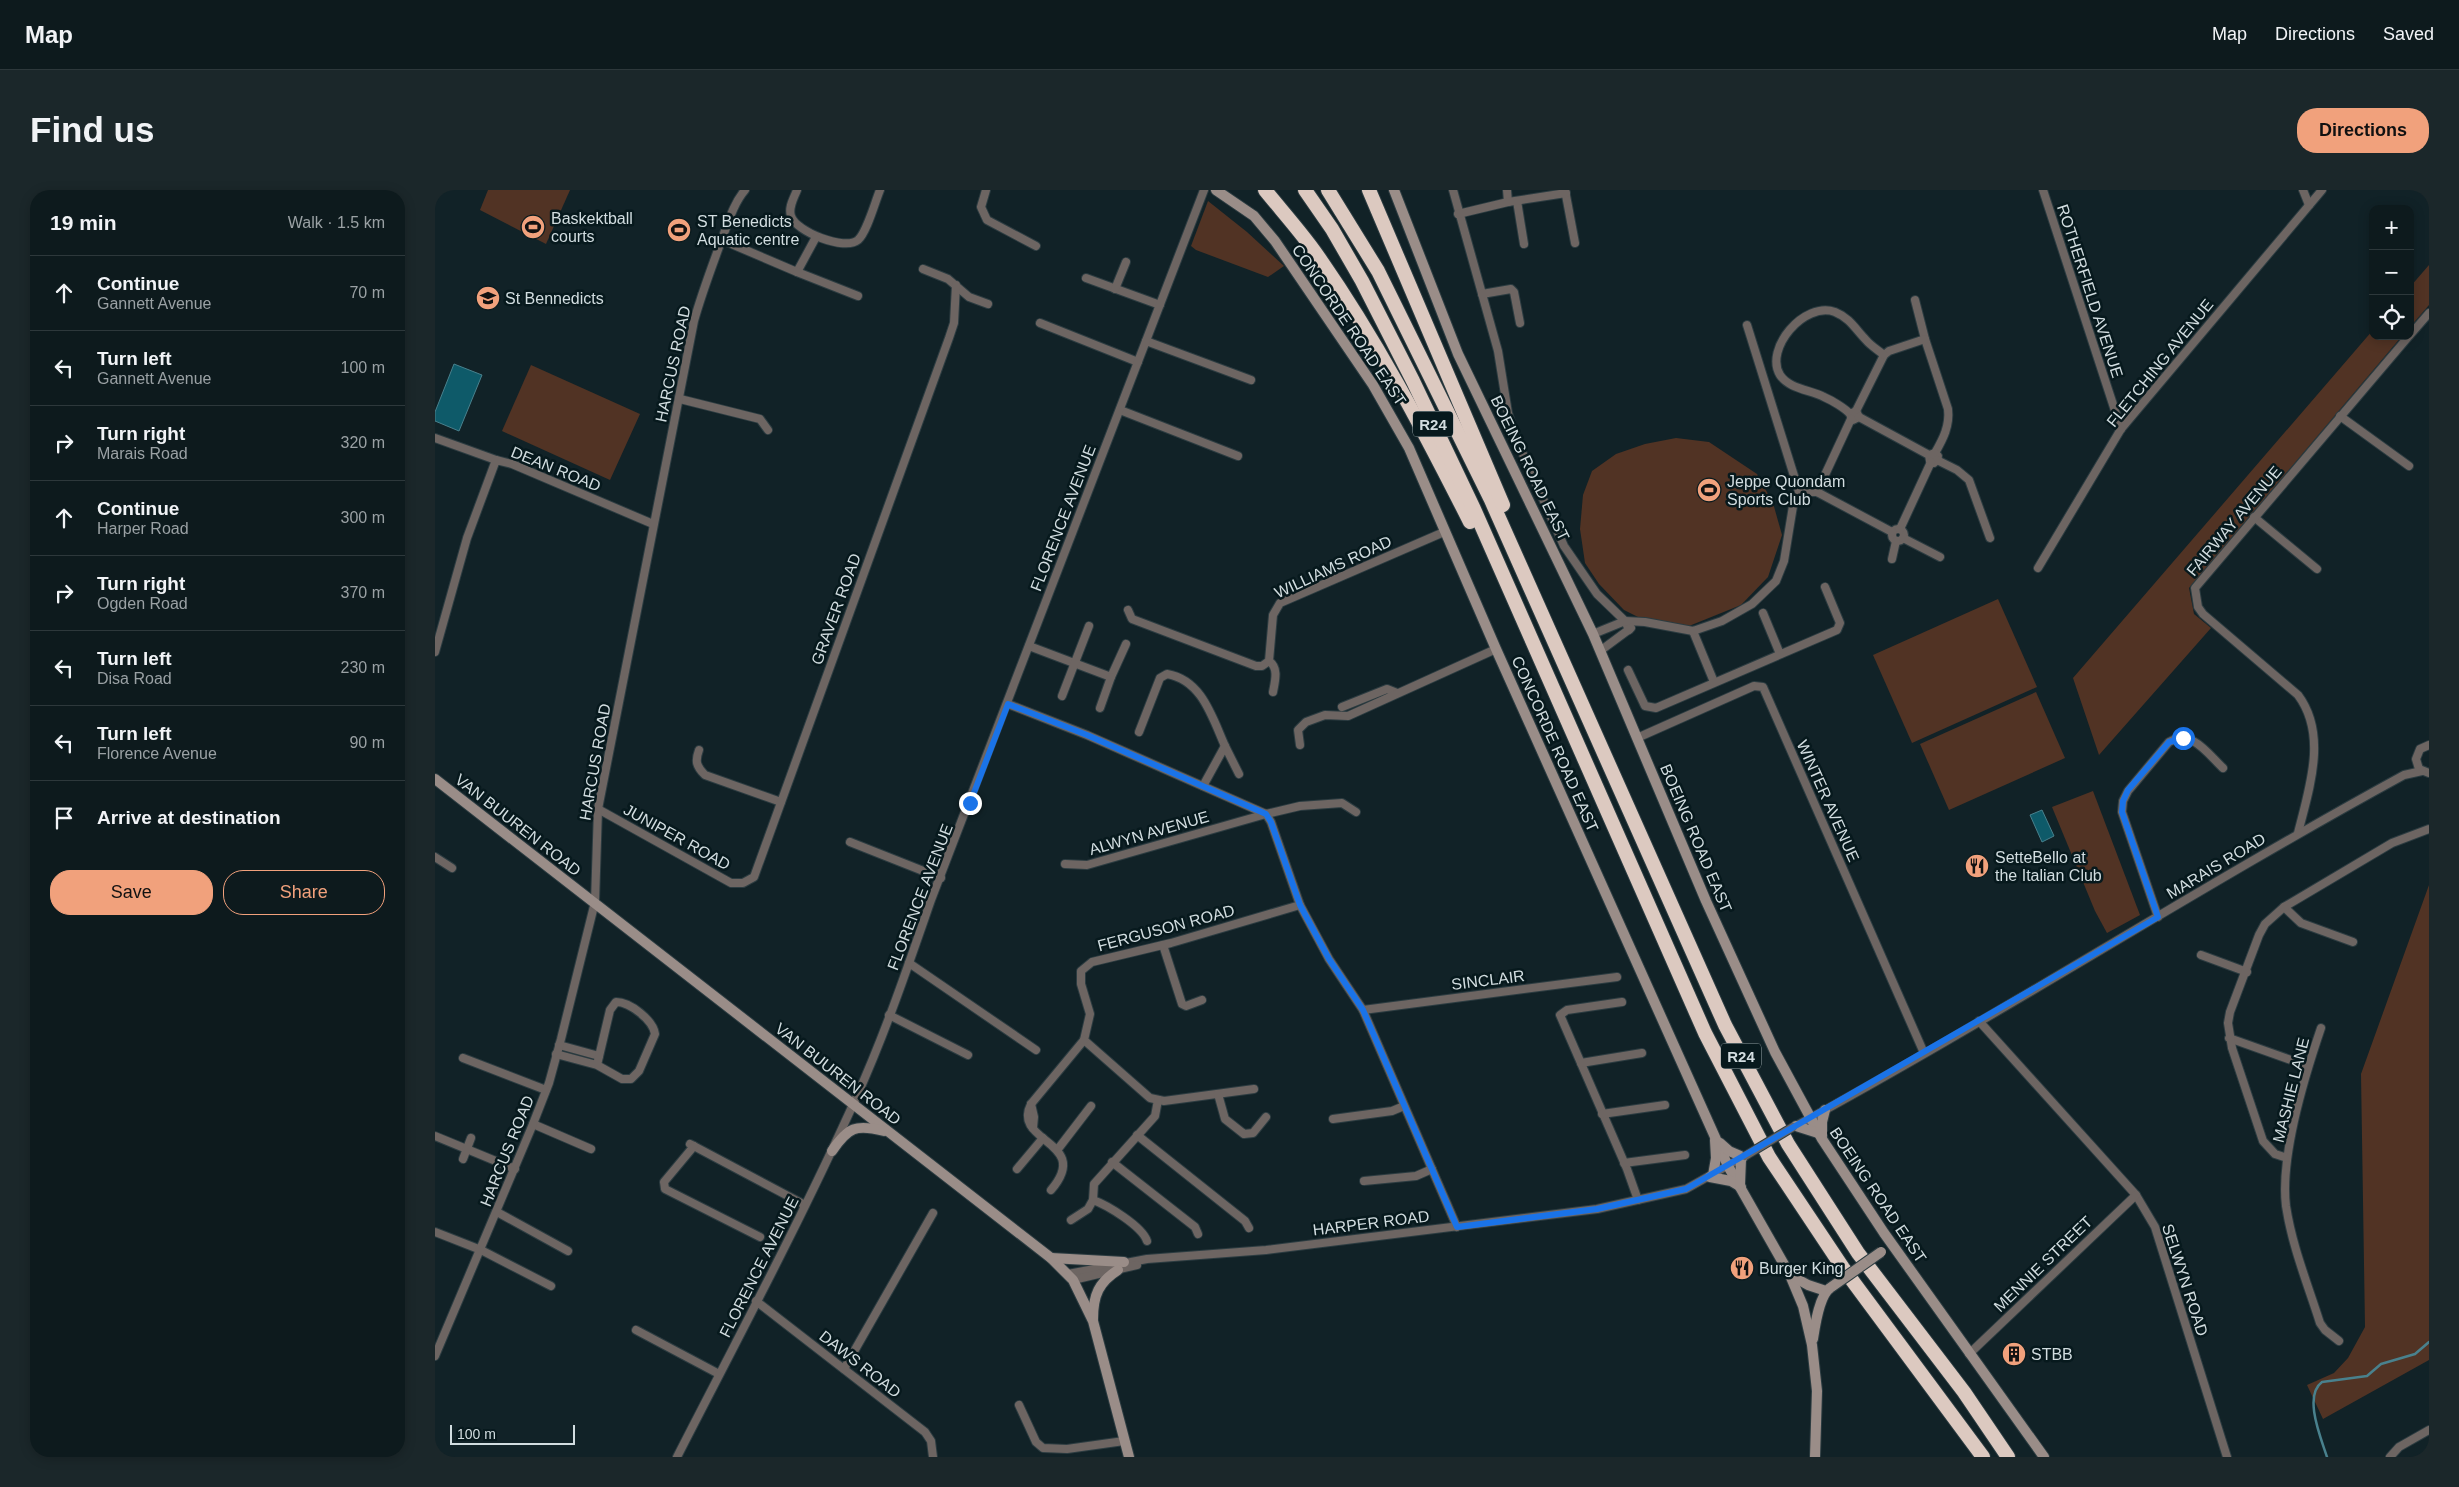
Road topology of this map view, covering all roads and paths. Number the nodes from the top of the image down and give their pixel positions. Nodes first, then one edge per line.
1 (745, 190) edge
2 (797, 190) edge
3 (880, 190) edge
4 (985, 190) edge
5 (1204, 190) edge
6 (1216, 190) edge
7 (1265, 190) edge
8 (1305, 190) edge
9 (1328, 190) edge
10 (1369, 190) edge
11 (1394, 190) edge
12 (1453, 190) edge
13 (1507, 190) edge
14 (2043, 190) edge
15 (2303, 190) edge
16 (2322, 190) edge
17 (1566, 191) edge
18 (1517, 201) junction
19 (1508, 202) junction
20 (2309, 205) junction
21 (1458, 214) junction
22 (816, 237) junction
23 (722, 240) junction
24 (1575, 243) dead end
25 (1524, 244) dead end
26 (1036, 246) dead end
27 (1126, 262) dead end
28 (923, 269) dead end
29 (797, 272) junction
30 (1086, 278) dead end
31 (956, 285) junction
32 (1115, 289) junction
33 (1482, 294) junction
34 (858, 296) dead end
35 (1915, 300) dead end
36 (988, 304) dead end
37 (1160, 305) junction
38 (2429, 313) edge
39 (1040, 323) dead end
40 (1520, 323) dead end
41 (1747, 325) dead end
42 (2414, 331) edge
43 (1925, 339) junction
44 (2406, 340) edge
45 (1146, 341) junction
46 (1884, 355) junction
47 (1138, 362) junction
48 (1251, 380) dead end
49 (680, 399) junction
50 (1119, 410) junction
51 (1854, 416) junction
52 (2340, 416) junction
53 (2121, 429) junction
54 (768, 430) dead end
55 (435, 438) edge
56 (1238, 456) dead end
57 (1933, 458) junction
58 (495, 460) junction
59 (2409, 466) dead end
60 (1817, 492) junction
61 (1800, 495) junction
62 (2254, 517) junction
63 (653, 524) junction
64 (1896, 530) junction
65 (1444, 532) junction
66 (1990, 538) dead end
67 (1900, 540) junction
68 (1940, 557) dead end
69 (1893, 559) dead end
70 (2038, 568) dead end
71 (2317, 569) dead end
72 (1825, 586) dead end
73 (1127, 610) dead end
74 (1763, 613) dead end
75 (1544, 616) junction
76 (1625, 622) junction
77 (1635, 623) junction
78 (1089, 626) dead end
79 (1629, 630) junction
80 (1693, 631) junction
81 (1593, 634) junction
82 (437, 638) edge
83 (1127, 644) dead end
84 (1029, 646) junction
85 (1496, 649) junction
86 (1600, 651) junction
87 (435, 652) edge
88 (1780, 654) junction
89 (1269, 661) junction
90 (1073, 662) junction
91 (1543, 668) junction
92 (1628, 670) dead end
93 (1111, 677) junction
94 (1714, 682) junction
95 (1273, 692) dead end
96 (1397, 693) junction
97 (1062, 696) dead end
98 (1008, 704) junction
99 (1342, 707) dead end
100 (1100, 708) dead end
101 (1139, 732) dead end
102 (1637, 738) junction
103 (1300, 745) dead end
104 (2429, 745) edge
105 (1225, 746) junction
106 (699, 750) dead end
107 (2416, 759) junction
108 (2223, 768) dead end
109 (2425, 772) edge
110 (1239, 774) dead end
111 (2403, 776) junction
112 (435, 780) edge
113 (1203, 786) junction
114 (781, 802) junction
115 (598, 809) junction
116 (1355, 812) dead end
117 (1266, 814) junction
118 (2429, 829) edge
119 (2298, 833) junction
120 (850, 842) dead end
121 (435, 857) edge
122 (1065, 864) dead end
123 (452, 868) dead end
124 (941, 878) junction
125 (743, 883) joint
126 (595, 902) junction
127 (1300, 905) junction
128 (2283, 907) junction
129 (2158, 917) junction
130 (2353, 942) dead end
131 (1163, 945) junction
132 (2201, 955) dead end
133 (909, 963) junction
134 (2247, 972) junction
135 (1617, 977) dead end
136 (1201, 1000) dead end
137 (1622, 1002) dead end
138 (1363, 1010) junction
139 (889, 1015) junction
140 (1979, 1021) junction
141 (2321, 1028) dead end
142 (2229, 1038) junction
143 (1084, 1040) junction
144 (559, 1046) junction
145 (1036, 1050) dead end
146 (1642, 1053) dead end
147 (1924, 1053) junction
148 (556, 1054) junction
149 (967, 1055) dead end
150 (599, 1056) junction
151 (463, 1058) dead end
152 (1581, 1063) junction
153 (597, 1066) junction
154 (2308, 1066) junction
155 (1254, 1089) dead end
156 (546, 1090) junction
157 (1218, 1094) junction
158 (1157, 1100) junction
159 (852, 1104) junction
160 (1803, 1104) junction
161 (1665, 1105) dead end
162 (1091, 1106) dead end
163 (1404, 1106) junction
164 (1825, 1110) junction
165 (1603, 1114) junction
166 (1266, 1117) dead end
167 (1811, 1117) junction
168 (1333, 1118) dead end
169 (533, 1124) junction
170 (1796, 1126) junction
171 (887, 1132) junction
172 (435, 1136) edge
173 (1137, 1136) junction
174 (1820, 1136) junction
175 (471, 1138) dead end
176 (1043, 1138) junction
177 (1716, 1138) junction
178 (467, 1149) junction
179 (591, 1149) dead end
180 (1057, 1149) junction
181 (832, 1151) junction
182 (1685, 1155) dead end
183 (1743, 1157) junction
184 (2287, 1158) junction
185 (463, 1159) dead end
186 (1112, 1162) junction
187 (1624, 1163) junction
188 (1728, 1166) junction
189 (515, 1169) junction
190 (1017, 1169) dead end
191 (1432, 1169) junction
192 (1711, 1176) junction
193 (1364, 1181) dead end
194 (1741, 1186) junction
195 (1051, 1190) dead end
196 (2136, 1195) junction
197 (1093, 1200) junction
198 (1638, 1200) junction
199 (805, 1205) junction
200 (497, 1212) junction
201 (933, 1213) dead end
202 (1071, 1220) dead end
203 (1457, 1227) junction
204 (1249, 1228) dead end
205 (435, 1232) edge
206 (1883, 1233) junction
207 (1198, 1234) dead end
208 (760, 1237) dead end
209 (1147, 1241) dead end
210 (481, 1250) junction
211 (568, 1251) dead end
212 (1882, 1252) junction
213 (1051, 1258) junction
214 (1121, 1266) junction
215 (1790, 1275) junction
216 (1071, 1277) junction
217 (551, 1286) dead end
218 (1828, 1289) junction
219 (1926, 1293) junction
220 (756, 1301) junction
221 (1093, 1321) junction
222 (636, 1330) dead end
223 (2339, 1341) dead end
224 (1813, 1345) junction
225 (1969, 1354) junction
226 (435, 1356) edge
227 (844, 1369) junction
228 (719, 1374) junction
229 (1019, 1405) dead end
230 (1945, 1405) junction
231 (2429, 1430) edge
232 (1125, 1441) junction
233 (677, 1457) edge
234 (933, 1457) edge
235 (1129, 1457) edge
236 (1815, 1457) edge
237 (1977, 1457) edge
238 (1983, 1457) edge
239 (2008, 1457) edge
240 (2044, 1457) edge
241 (2227, 1457) edge
242 (2390, 1457) edge

1 - 23 street, HARCUS ROAD
2 - 22 street
3 - 22 street
4 - 26 street
5 - 37 street, FLORENCE AVENUE
6 - 65 main road, CONCORDE ROAD EAST
7 - 91 highway
8 - 91 highway, R24
9 - 75 highway, R24
10 - 75 highway
11 - 81 main road, BOEING ROAD EAST
12 - 21 street
13 - 19 street
14 - 53 street, ROTHERFIELD AVENUE
15 - 20 street
16 - 20 street, FLETCHING AVENUE
17 - 18 street
17 - 24 street
18 - 19 street
18 - 25 street
19 - 21 street
20 - 53 street, FLETCHING AVENUE
21 - 33 street
22 - 29 street
23 - 29 street
23 - 49 street, HARCUS ROAD
27 - 32 street
28 - 31 street
29 - 34 street
30 - 32 street
31 - 36 street
31 - 114 street, GRAVER ROAD
32 - 37 street
33 - 40 street
33 - 76 street
35 - 43 street
37 - 45 street, FLORENCE AVENUE
38 - 42 street, FAIRWAY AVENUE
39 - 47 street
41 - 61 street
43 - 46 street
43 - 57 street
44 - 52 street, FAIRWAY AVENUE
45 - 47 street, FLORENCE AVENUE
45 - 48 street
46 - 51 street
46 - 51 street
47 - 50 street, FLORENCE AVENUE
49 - 54 street
49 - 63 street, HARCUS ROAD
50 - 56 street
50 - 84 street, FLORENCE AVENUE
51 - 57 street
51 - 60 street
52 - 59 street
52 - 62 street, FAIRWAY AVENUE
53 - 70 street, FLETCHING AVENUE
55 - 58 street
57 - 64 street
57 - 66 street
58 - 63 street, DEAN ROAD
58 - 82 street, DEAN ROAD
60 - 61 street
60 - 64 street
61 - 80 street
62 - 71 street
62 - 119 street, FAIRWAY AVENUE
63 - 115 street, HARCUS ROAD
64 - 67 street
64 - 67 street
65 - 85 main road, CONCORDE ROAD EAST
65 - 89 street, WILLIAMS ROAD
67 - 68 street
67 - 69 street
72 - 88 street
73 - 89 street
74 - 88 street
75 - 239 highway, R24
76 - 77 street
76 - 79 street
76 - 81 street
77 - 79 street
77 - 80 street
78 - 90 street
79 - 86 street
80 - 94 street
81 - 86 main road, BOEING ROAD EAST
82 - 87 street, DEAN ROAD
83 - 93 street
84 - 90 street
84 - 98 street, FLORENCE AVENUE
85 - 96 street
85 - 177 main road, CONCORDE ROAD EAST
86 - 102 main road, BOEING ROAD EAST
88 - 94 street
89 - 95 street, WILLIAMS ROAD
90 - 93 street
90 - 97 street
91 - 230 highway, R24
92 - 94 street
93 - 100 street
96 - 99 street
96 - 103 street
98 - 113 street
98 - 124 street, FLORENCE AVENUE
101 - 105 street
102 - 147 street, WINTER AVENUE
102 - 160 main road, BOEING ROAD EAST
104 - 107 street, MARAIS ROAD
105 - 110 street
105 - 113 street
106 - 114 street
107 - 109 street
107 - 111 street, MARAIS ROAD
108 - 129 street
109 - 111 street, MARAIS ROAD
111 - 119 street, MARAIS ROAD
112 - 126 main road, VAN BUUREN ROAD
113 - 117 street
114 - 125 street, GRAVER ROAD
115 - 125 street, JUNIPER ROAD
115 - 126 street, HARCUS ROAD
116 - 117 street, ALWYN AVENUE
117 - 122 street, ALWYN AVENUE
117 - 127 street
118 - 128 street
119 - 129 street, MARAIS ROAD
120 - 124 street
121 - 123 street
124 - 133 street, FLORENCE AVENUE
126 - 144 street, HARCUS ROAD
126 - 159 main road, VAN BUUREN ROAD
127 - 131 street, FERGUSON ROAD
127 - 138 street
128 - 130 street
128 - 134 street
129 - 140 street, MARAIS ROAD
131 - 136 street
131 - 143 street, FERGUSON ROAD
132 - 134 street
133 - 139 street, FLORENCE AVENUE
133 - 145 street
134 - 142 street
135 - 138 street, SINCLAIR
137 - 152 street
138 - 163 street
139 - 149 street
139 - 159 street, FLORENCE AVENUE
140 - 147 street, MARAIS ROAD
140 - 196 street, SELWYN ROAD
141 - 154 street, MASHIE LANE
142 - 154 street
142 - 184 street
143 - 158 street
143 - 176 street, FERGUSON ROAD
144 - 148 street, HARCUS ROAD
144 - 150 street
146 - 152 street
147 - 164 street, MARAIS ROAD
148 - 153 street
148 - 156 street, HARCUS ROAD
150 - 153 street
150 - 153 street
151 - 156 street
152 - 165 street
154 - 184 street, MASHIE LANE
155 - 157 street
156 - 169 street, HARCUS ROAD
157 - 158 street
157 - 166 street
158 - 173 street
159 - 171 main road, VAN BUUREN ROAD
159 - 181 street, FLORENCE AVENUE
160 - 167 main road, BOEING ROAD EAST
160 - 170 main road
161 - 165 street
162 - 180 street
163 - 168 street
163 - 191 street
164 - 167 street, MARAIS ROAD
164 - 174 main road
165 - 187 street
167 - 170 street, HARPER ROAD
167 - 174 main road, BOEING ROAD EAST
169 - 179 street
169 - 189 street, HARCUS ROAD
170 - 174 main road
170 - 183 street, HARPER ROAD, bridge
171 - 181 main road
171 - 213 main road, VAN BUUREN ROAD
172 - 178 street
173 - 186 street
173 - 204 street
174 - 206 main road, BOEING ROAD EAST
175 - 178 street
176 - 180 street
176 - 190 street
177 - 183 main road
177 - 188 main road, CONCORDE ROAD EAST
177 - 192 main road
178 - 185 street
178 - 189 street
180 - 195 street
181 - 199 street, FLORENCE AVENUE
182 - 187 street
183 - 188 street, HARPER ROAD
183 - 194 main road
184 - 223 street, MASHIE LANE
186 - 197 street
186 - 207 street
187 - 198 street
188 - 192 street, HARPER ROAD
188 - 194 main road, CONCORDE ROAD EAST
189 - 200 street, HARCUS ROAD
191 - 193 street
191 - 203 street
192 - 194 main road
192 - 198 street, HARPER ROAD
194 - 215 main road, CONCORDE ROAD EAST
196 - 225 street, MENNIE STREET
196 - 241 street, SELWYN ROAD
197 - 202 street
197 - 209 street
198 - 203 street, HARPER ROAD
199 - 208 street
199 - 220 street, FLORENCE AVENUE
200 - 210 street, HARCUS ROAD
200 - 211 street
201 - 227 street
203 - 214 street, HARPER ROAD
205 - 210 street
206 - 212 main road
206 - 219 main road, BOEING ROAD EAST
210 - 217 street
210 - 226 street, HARCUS ROAD
212 - 218 main road, bridge
212 - 219 main road
213 - 214 main road
213 - 216 main road, VAN BUUREN ROAD
214 - 216 street, HARPER ROAD
214 - 221 main road
215 - 218 main road
215 - 224 main road, CONCORDE ROAD EAST
216 - 221 main road, VAN BUUREN ROAD
218 - 224 main road
219 - 225 main road, BOEING ROAD EAST
220 - 227 street, DAWS ROAD
220 - 228 street, FLORENCE AVENUE
221 - 232 main road, VAN BUUREN ROAD
222 - 228 street
224 - 236 main road
225 - 240 main road, BOEING ROAD EAST
227 - 234 street, DAWS ROAD
228 - 233 street, FLORENCE AVENUE
229 - 232 street
230 - 237 highway, R24
230 - 238 highway
231 - 242 street
232 - 235 main road, VAN BUUREN ROAD

